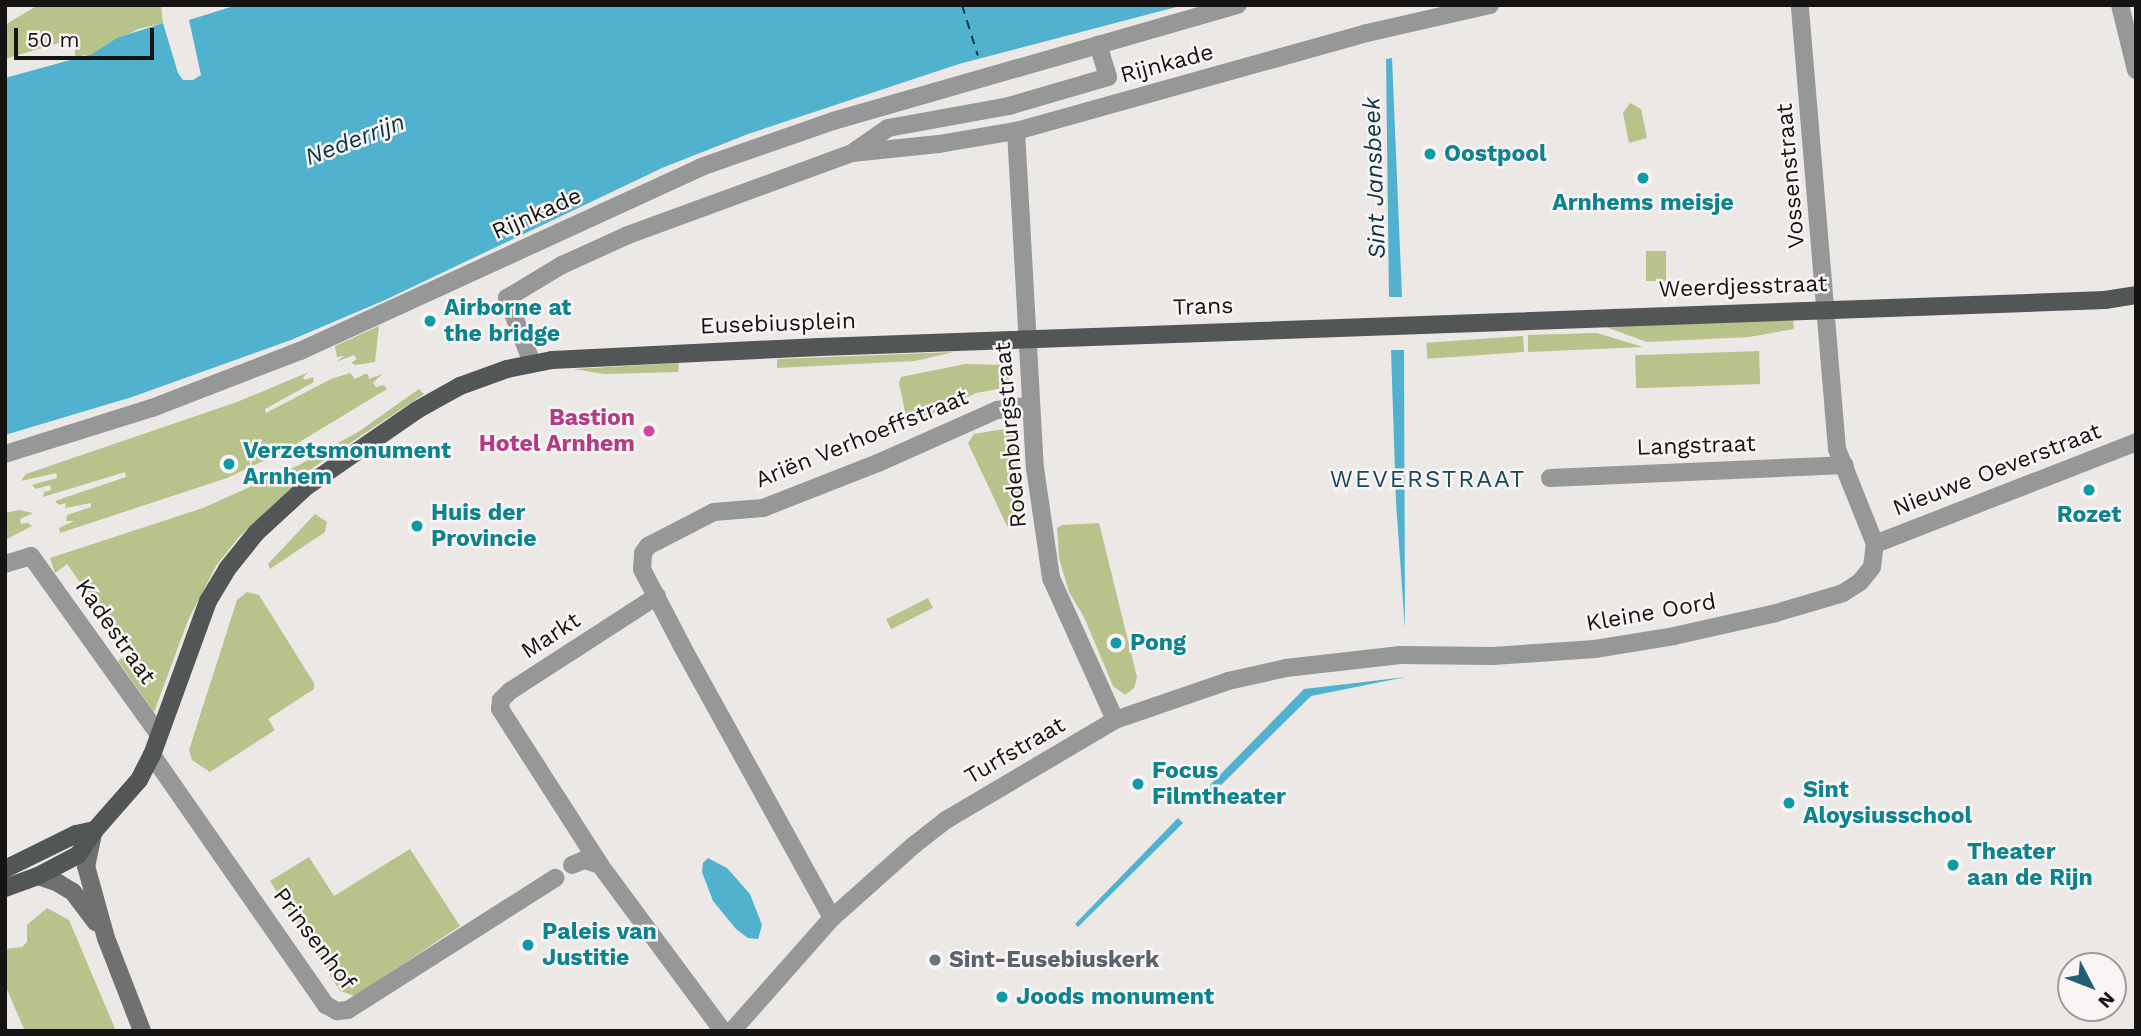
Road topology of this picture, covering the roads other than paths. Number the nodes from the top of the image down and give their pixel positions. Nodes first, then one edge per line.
1 (1238, 5) edge
2 (1490, 5) edge
3 (1800, 5) edge
4 (2120, 5) edge
5 (2131, 23) edge
6 (1098, 44) junction
7 (2136, 70) edge
8 (1016, 131) junction
9 (852, 153) junction
10 (2136, 295) edge
11 (2105, 300) junction
12 (2136, 306) edge
13 (1826, 309) junction
14 (1382, 324) joint
15 (1027, 340) junction
16 (532, 363) junction
17 (1031, 405) junction
18 (2136, 442) edge
19 (5, 454) edge
20 (1845, 465) junction
21 (1550, 478) dead end
22 (1875, 544) junction
23 (5, 564) edge
24 (657, 596) junction
25 (1400, 655) joint
26 (1115, 720) junction
27 (159, 735) junction
28 (152, 755) junction
29 (95, 830) junction
30 (572, 865) dead end
31 (600, 865) junction
32 (5, 869) edge
33 (38, 876) junction
34 (555, 878) dead end
35 (5, 888) edge
36 (832, 918) junction
37 (106, 938) junction
38 (142, 1031) edge
39 (723, 1031) edge
40 (732, 1031) edge

1 - 6 street, Rijnkade
2 - 8 street, Rijnkade
3 - 13 street, Vossenstraat
4 - 5 street
5 - 7 street
6 - 9 street, Rijnkade
6 - 19 street, Rijnkade
8 - 9 street, Rijnkade
8 - 15 street, Rodenburgstraat
9 - 16 street, Rijnkade
10 - 11 main road, Weerdjesstraat
11 - 12 main road, Weerdjesstraat
11 - 13 main road, Weerdjesstraat
13 - 14 main road, Weerdjesstraat
13 - 20 street, Vossenstraat
14 - 15 main road, Trans
15 - 16 main road, Eusebiusplein
15 - 17 street, Rodenburgstraat
16 - 27 main road, Eusebiusplein
17 - 24 street, Ariën Verhoeffstraat
17 - 26 street, Rodenburgstraat
18 - 22 street, Nieuwe Oeverstraat
20 - 21 street, Langstraat
20 - 22 street, Vossenstraat
22 - 25 street, Kleine Oord
23 - 27 street, Kadestraat
24 - 31 street, Markt
24 - 36 street
25 - 26 street, Turfstraat
26 - 36 street, Turfstraat
27 - 28 main road, Eusebiusplein
28 - 29 main road, Eusebiusplein
28 - 34 street, Prinsenhof
29 - 32 main road
29 - 33 main road, Eusebiusplein
29 - 37 street
30 - 31 street
31 - 39 street, Markt
33 - 35 main road, Eusebiusplein
33 - 37 street
36 - 40 street, Turfstraat
37 - 38 street

